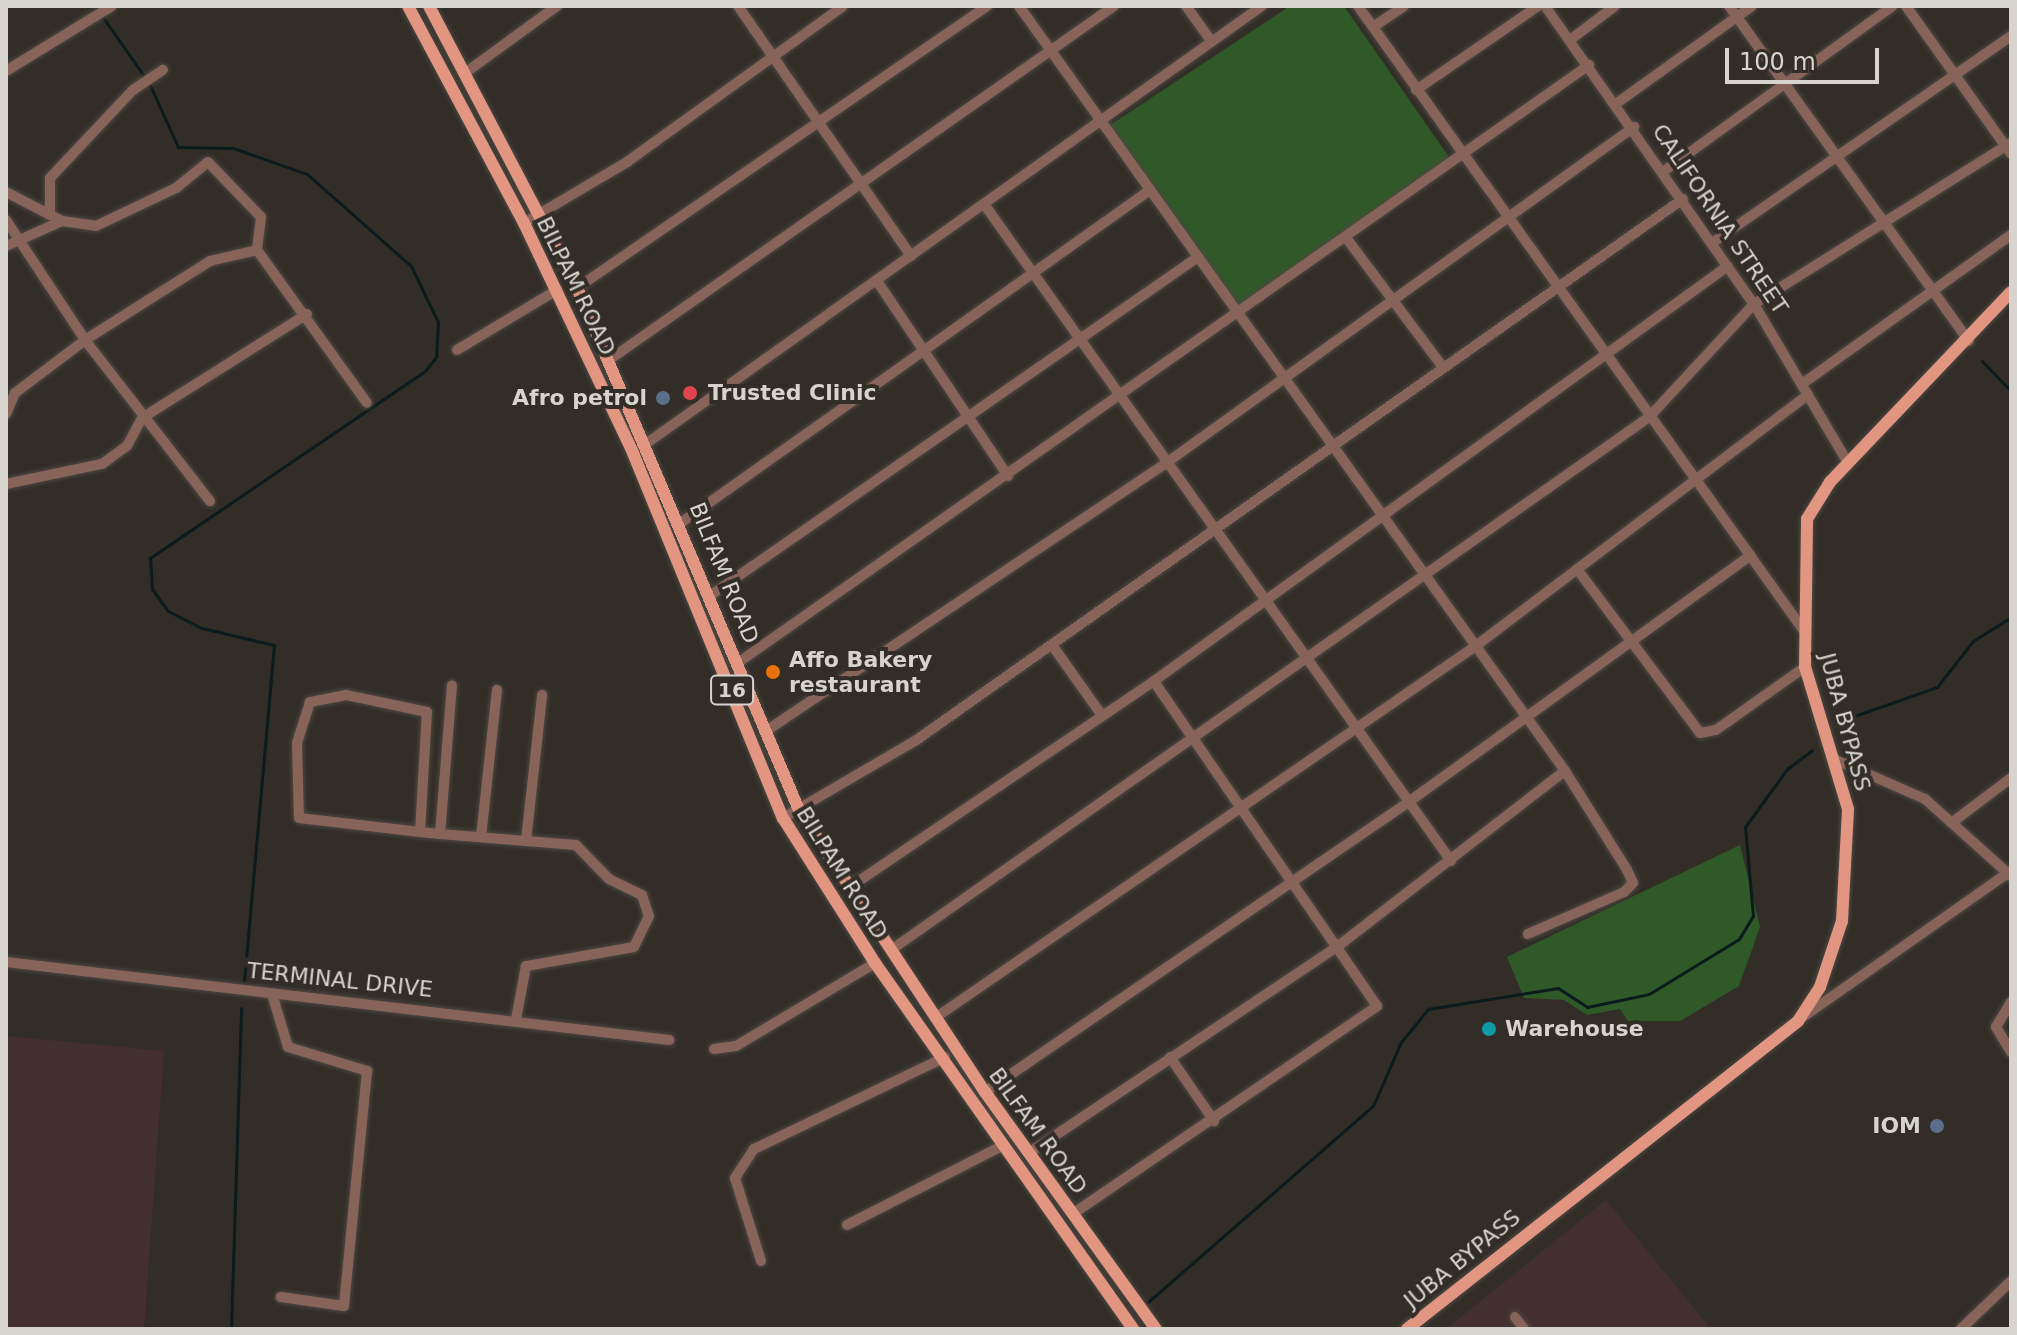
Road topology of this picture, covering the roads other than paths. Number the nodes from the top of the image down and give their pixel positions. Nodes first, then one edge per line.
1 (112, 6) edge
2 (408, 6) edge
3 (429, 6) edge
4 (557, 6) edge
5 (738, 6) edge
6 (843, 6) edge
7 (987, 6) edge
8 (1019, 6) edge
9 (1114, 6) edge
10 (1186, 6) edge
11 (1262, 6) edge
12 (1358, 6) edge
13 (1404, 6) edge
14 (1538, 6) edge
15 (1545, 6) edge
16 (1615, 6) edge
17 (1729, 6) edge
18 (1752, 6) edge
19 (1893, 6) edge
20 (1906, 6) edge
21 (94, 11) edge
22 (1737, 17) junction
23 (1373, 27) junction
24 (2011, 36) edge
25 (1570, 40) junction
26 (1212, 42) junction
27 (1050, 51) junction
28 (771, 58) junction
29 (1589, 65) junction
30 (163, 70) dead end
31 (6, 71) edge
32 (465, 73) junction
33 (1953, 75) junction
34 (1784, 84) junction
35 (1416, 90) junction
36 (1617, 103) junction
37 (1101, 121) junction
38 (818, 124) junction
39 (1634, 127) junction
40 (2009, 148) edge
41 (1839, 154) junction
42 (1465, 156) junction
43 (1664, 171) junction
44 (860, 186) junction
45 (1150, 190) junction
46 (6, 192) edge
47 (1683, 199) junction
48 (984, 204) junction
49 (50, 215) junction
50 (540, 216) junction
51 (1507, 216) junction
52 (6, 220) edge
53 (62, 221) junction
54 (1890, 221) junction
55 (524, 223) junction
56 (2011, 235) edge
57 (17, 239) junction
58 (1347, 239) junction
59 (1712, 243) junction
60 (6, 246) edge
61 (257, 250) junction
62 (911, 256) junction
63 (1198, 257) junction
64 (1728, 266) junction
65 (1034, 274) junction
66 (877, 281) junction
67 (1556, 284) junction
68 (577, 288) junction
69 (557, 290) junction
70 (1936, 290) junction
71 (2011, 292) edge
72 (1392, 297) junction
73 (1754, 304) junction
74 (307, 314) junction
75 (1239, 315) junction
76 (1083, 338) junction
77 (85, 340) junction
78 (1969, 341) junction
79 (922, 349) junction
80 (457, 350) dead end
81 (1606, 353) junction
82 (609, 360) junction
83 (1442, 366) junction
84 (1280, 375) junction
85 (1805, 390) junction
86 (1124, 395) junction
87 (8, 402) edge
88 (367, 403) dead end
89 (6, 414) edge
90 (964, 414) junction
91 (1649, 417) junction
92 (142, 418) junction
93 (647, 443) junction
94 (1329, 447) junction
95 (1169, 461) junction
96 (1848, 463) junction
97 (1008, 476) junction
98 (1693, 481) junction
99 (6, 484) edge
100 (210, 501) dead end
101 (1380, 515) junction
102 (682, 522) junction
103 (1217, 528) junction
104 (1751, 555) junction
105 (1577, 569) junction
106 (1420, 578) junction
107 (711, 595) junction
108 (1264, 599) junction
109 (1804, 631) junction
110 (1632, 640) junction
111 (1052, 645) junction
112 (1473, 648) junction
113 (1310, 660) junction
114 (739, 662) junction
115 (1805, 667) junction
116 (1154, 681) junction
117 (452, 685) dead end
118 (497, 690) dead end
119 (542, 695) dead end
120 (1101, 714) junction
121 (1522, 717) junction
122 (1355, 725) junction
123 (766, 731) junction
124 (1198, 738) junction
125 (1836, 760) junction
126 (1565, 771) junction
127 (2011, 778) edge
128 (1410, 801) junction
129 (1243, 809) junction
130 (799, 810) junction
131 (783, 818) junction
132 (1954, 821) junction
133 (420, 832) junction
134 (440, 834) junction
135 (481, 837) junction
136 (526, 841) junction
137 (1451, 861) junction
138 (2010, 874) edge
139 (1292, 881) junction
140 (847, 889) junction
141 (1528, 934) dead end
142 (1337, 947) junction
143 (891, 950) junction
144 (6, 962) edge
145 (875, 963) junction
146 (272, 994) junction
147 (2011, 1002) edge
148 (935, 1018) junction
149 (516, 1019) junction
150 (1798, 1021) junction
151 (669, 1040) dead end
152 (714, 1049) dead end
153 (2011, 1052) edge
154 (945, 1057) junction
155 (1170, 1057) junction
156 (985, 1092) junction
157 (1214, 1121) junction
158 (1004, 1145) junction
159 (1029, 1153) junction
160 (1074, 1213) junction
161 (847, 1225) dead end
162 (761, 1261) dead end
163 (2011, 1281) edge
164 (281, 1297) dead end
165 (1515, 1317) dead end
166 (1133, 1329) edge
167 (1156, 1329) edge
168 (1407, 1329) edge
169 (1524, 1329) edge
170 (1961, 1329) edge

1 - 21 street
2 - 55 main road, BILPAM ROAD / 16
3 - 32 main road, BILFAM ROAD / 16
4 - 32 street
5 - 28 street
6 - 28 street
7 - 38 street
8 - 27 street
9 - 27 street
10 - 26 street
11 - 26 street
12 - 23 street
13 - 23 street
14 - 35 street
15 - 25 street, CALIFORNIA STREET
16 - 25 street
17 - 22 street
18 - 22 street
19 - 34 street
20 - 33 street
21 - 31 street
22 - 34 street
22 - 36 street
23 - 35 street
24 - 33 street
25 - 29 street, CALIFORNIA STREET
26 - 37 street
27 - 37 street
27 - 44 street
28 - 38 street
28 - 50 street
29 - 36 street, CALIFORNIA STREET
29 - 42 street
30 - 49 street
32 - 50 main road, BILFAM ROAD / 16
33 - 40 street
33 - 41 street
34 - 41 street
34 - 43 street
35 - 42 street
36 - 39 street, CALIFORNIA STREET
37 - 45 street
37 - 48 street
38 - 44 street
38 - 68 street
39 - 43 street, CALIFORNIA STREET
39 - 51 street
40 - 54 street
41 - 54 street
41 - 59 street
42 - 51 street
42 - 58 street
43 - 47 street, CALIFORNIA STREET
44 - 62 street
44 - 82 street
45 - 63 street
45 - 65 street
46 - 49 street
47 - 59 street, CALIFORNIA STREET
47 - 67 street
48 - 62 street
48 - 65 street
49 - 53 street
50 - 55 street
50 - 68 main road, BILFAM ROAD / 16
51 - 67 street
51 - 72 street
52 - 57 street
53 - 57 street
53 - 61 street
54 - 70 street
54 - 73 street
55 - 69 main road, BILPAM ROAD / 16
56 - 70 street
57 - 60 street
57 - 77 street
58 - 72 street
58 - 75 street
59 - 64 street, CALIFORNIA STREET
61 - 74 street
61 - 77 street
62 - 66 street
63 - 75 street
63 - 76 street
64 - 73 street, CALIFORNIA STREET
64 - 81 street
65 - 76 street
65 - 79 street
66 - 79 street
66 - 93 street
67 - 81 street
67 - 83 street
68 - 82 main road, BILFAM ROAD / 16
69 - 80 street
69 - 131 main road, BILPAM ROAD / 16
70 - 78 street
70 - 85 street
71 - 78 main road, JUBA BYPASS
72 - 83 street
72 - 84 street
73 - 85 street, CALIFORNIA STREET
73 - 91 street
74 - 88 street
74 - 92 street
75 - 84 street
75 - 86 street
76 - 86 street
76 - 90 street
77 - 87 street
77 - 92 street
78 - 96 main road, JUBA BYPASS
79 - 90 street
79 - 102 street
81 - 91 street
81 - 101 street
82 - 93 main road, BILFAM ROAD / 16
83 - 94 street
84 - 94 street
84 - 95 street
85 - 96 street, CALIFORNIA STREET
85 - 98 street
86 - 95 street
86 - 97 street
87 - 89 street
90 - 97 street
90 - 107 street
91 - 98 street
91 - 106 street
92 - 99 street
92 - 100 street
93 - 102 main road, BILFAM ROAD / 16
94 - 101 street
94 - 103 street
95 - 103 street
95 - 123 street
96 - 109 main road, JUBA BYPASS
97 - 114 street
98 - 104 street
98 - 105 street
101 - 106 street
101 - 108 street
102 - 107 main road, BILFAM ROAD / 16
103 - 108 street
103 - 111 street
104 - 109 street
104 - 110 street
105 - 110 street
105 - 112 street
106 - 112 street
106 - 113 street
107 - 114 main road, BILFAM ROAD / 16
108 - 113 street
108 - 116 street
109 - 115 main road, JUBA BYPASS
110 - 115 street
110 - 121 street
111 - 120 street
111 - 130 street
112 - 121 street
112 - 122 street
113 - 122 street
113 - 124 street
114 - 123 main road, BILFAM ROAD / 16
115 - 125 main road, JUBA BYPASS
116 - 120 street
116 - 124 street
117 - 134 street
118 - 135 street
119 - 136 street
120 - 140 street
121 - 126 street
121 - 128 street
122 - 128 street
122 - 129 street
123 - 130 main road, BILFAM ROAD / 16
124 - 129 street
124 - 143 street
125 - 132 street
125 - 150 main road, JUBA BYPASS
126 - 137 street
126 - 141 street
127 - 132 street
128 - 137 street
128 - 139 street
129 - 139 street
129 - 148 street
130 - 131 street
130 - 140 main road, BILFAM ROAD / 16
131 - 145 main road, BILPAM ROAD / 16
132 - 138 street
133 - 133 street
133 - 134 street
134 - 135 street
135 - 136 street
136 - 149 street
137 - 142 street
138 - 150 street
139 - 142 street
139 - 156 street
140 - 143 main road, BILFAM ROAD / 16
142 - 155 street
142 - 157 street
143 - 148 main road, BILFAM ROAD / 16
144 - 146 street, TERMINAL DRIVE
145 - 152 street
145 - 154 main road, BILPAM ROAD / 16
146 - 149 street, TERMINAL DRIVE
146 - 164 street
147 - 153 street
148 - 156 main road, BILFAM ROAD / 16
149 - 151 street, TERMINAL DRIVE
150 - 168 main road, JUBA BYPASS
154 - 158 main road, BILPAM ROAD / 16
154 - 162 street
155 - 157 street
155 - 159 street
156 - 159 main road, BILFAM ROAD / 16
157 - 160 street
158 - 161 street
158 - 166 main road, BILPAM ROAD / 16
159 - 160 main road, BILFAM ROAD / 16
160 - 167 main road, BILFAM ROAD / 16
163 - 170 street
165 - 169 street

